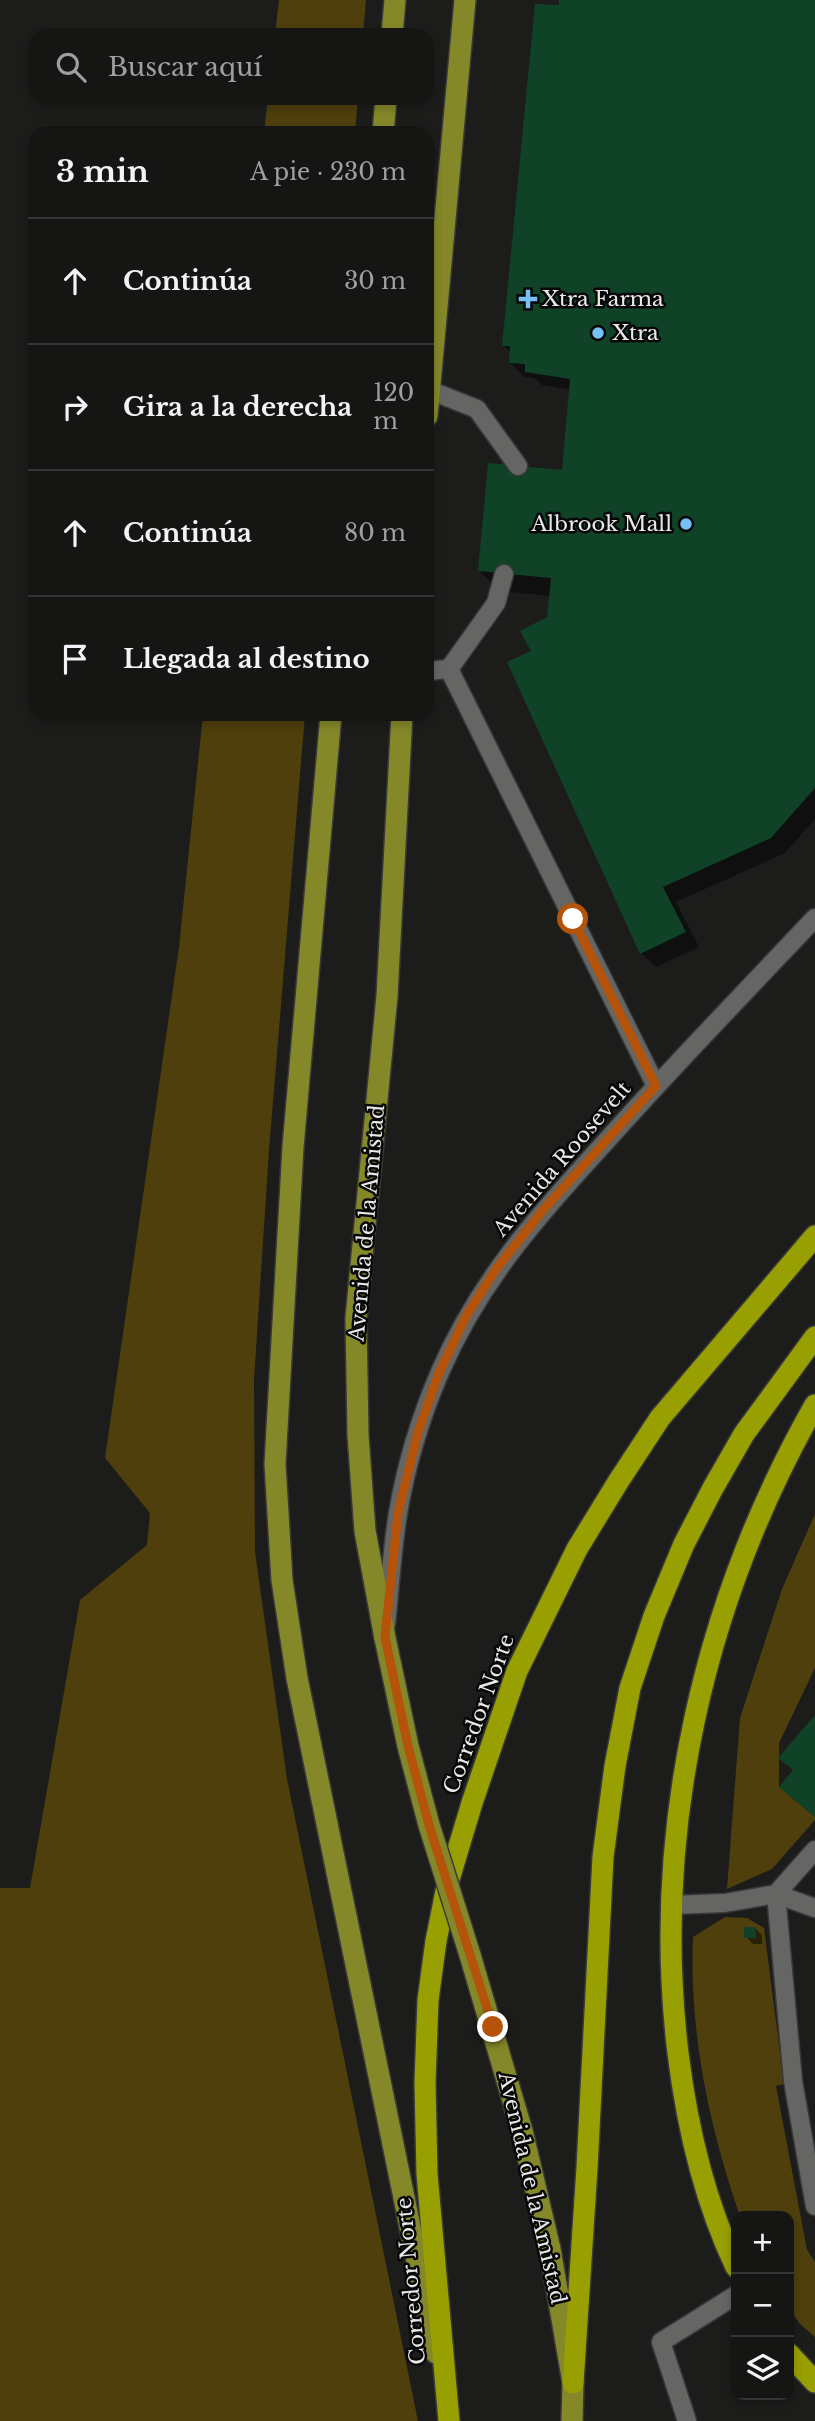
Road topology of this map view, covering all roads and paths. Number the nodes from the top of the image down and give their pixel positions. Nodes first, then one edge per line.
1 (395, 0) edge
2 (465, 0) edge
3 (393, 28) edge
4 (385, 105) edge
5 (384, 126) edge
6 (434, 336) edge
7 (434, 392) edge
8 (518, 466) dead end
9 (504, 574) dead end
10 (449, 669) junction
11 (434, 670) edge
12 (330, 721) edge
13 (402, 721) edge
14 (815, 918) edge
15 (656, 1086) junction
16 (815, 1236) edge
17 (815, 1337) edge
18 (815, 1405) edge
19 (385, 1637) junction
20 (815, 1850) edge
21 (776, 1894) junction
22 (670, 1905) junction
23 (815, 1908) edge
24 (815, 2206) edge
25 (731, 2254) edge
26 (731, 2298) edge
27 (794, 2359) edge
28 (815, 2382) edge
29 (573, 2384) junction
30 (448, 2415) edge
31 (572, 2421) edge
32 (687, 2421) edge

1 - 3 main road
2 - 6 main road
4 - 5 main road
7 - 8 lane
9 - 10 lane
10 - 11 lane
10 - 15 lane
12 - 30 main road
13 - 19 main road, Avenida de la Amistad
14 - 15 lane, Avenida Roosevelt
15 - 19 lane, Avenida Roosevelt
16 - 30 highway, Corredor Norte
17 - 29 highway
18 - 22 highway
19 - 29 main road, Avenida de la Amistad, bridge
20 - 21 lane
21 - 22 lane
21 - 23 lane
21 - 24 lane
22 - 25 highway
26 - 32 lane
27 - 28 highway
29 - 31 main road, Avenida de la Amistad

